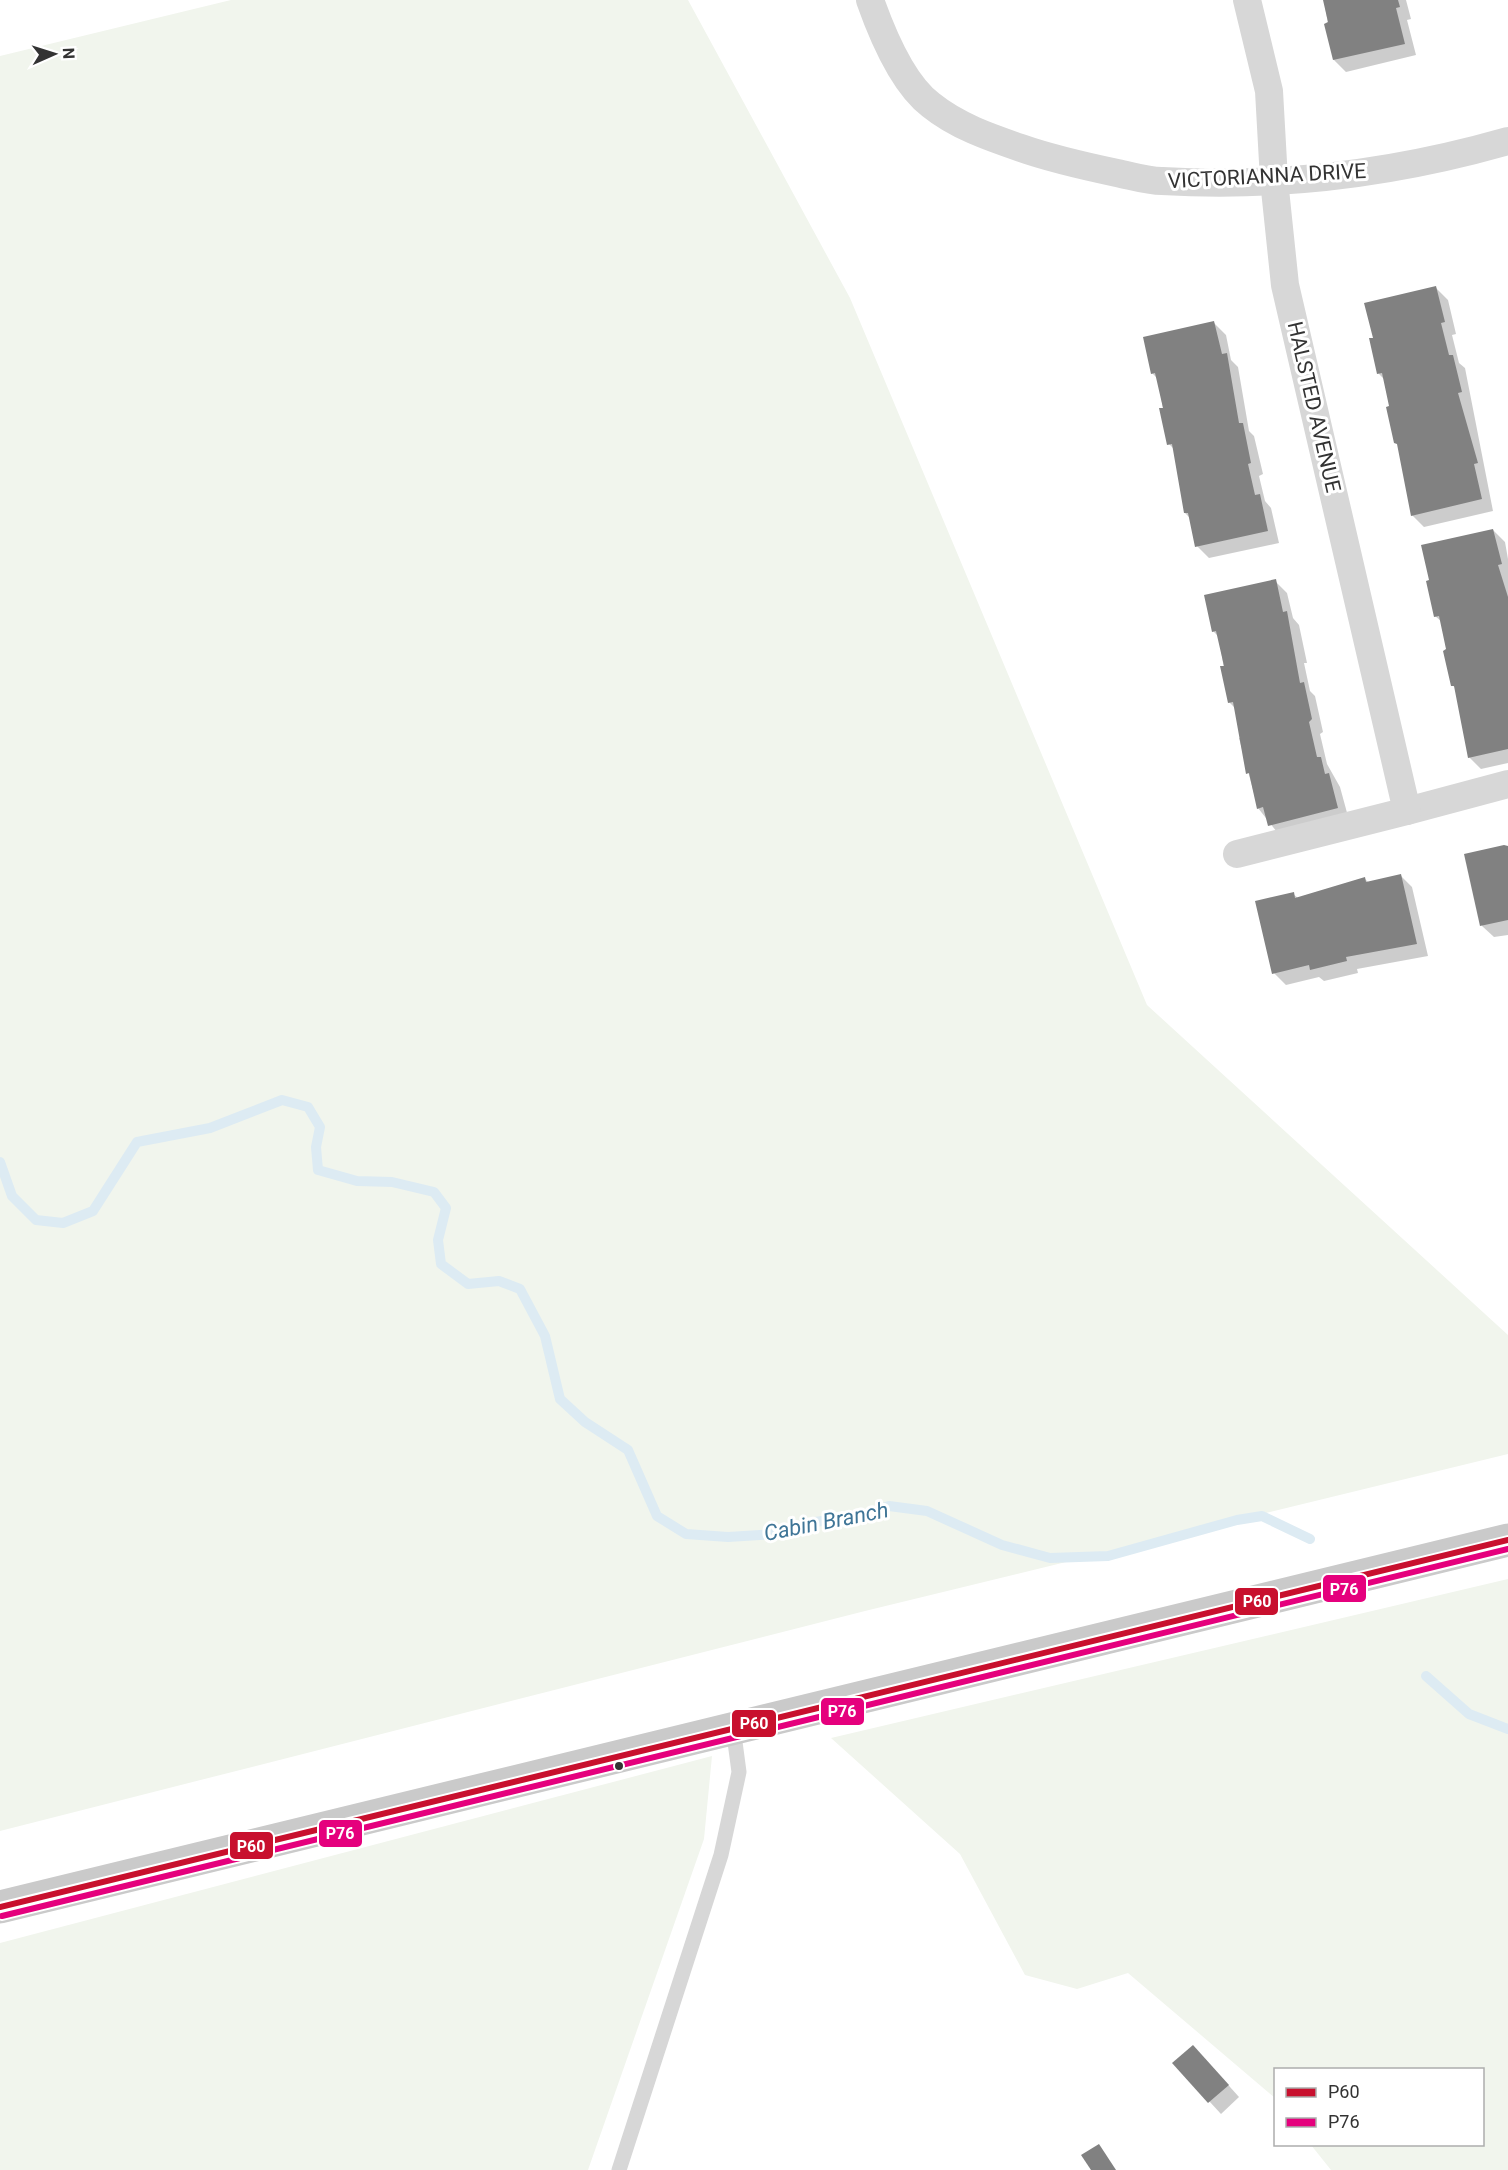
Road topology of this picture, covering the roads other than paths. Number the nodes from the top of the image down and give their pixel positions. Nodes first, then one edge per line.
1 (870, 0) edge
2 (1247, 0) edge
3 (1508, 141) edge
4 (1274, 180) junction
5 (1508, 784) edge
6 (1407, 811) junction
7 (1237, 854) dead end
8 (1508, 1540) edge
9 (733, 1727) junction
10 (0, 1906) edge
11 (620, 2170) edge

1 - 4 street, VICTORIANNA DRIVE
2 - 4 street, HALSTED AVENUE
3 - 4 street, VICTORIANNA DRIVE
4 - 6 street, HALSTED AVENUE
5 - 6 street
6 - 7 street
8 - 9 main road
9 - 10 main road
9 - 11 lane

